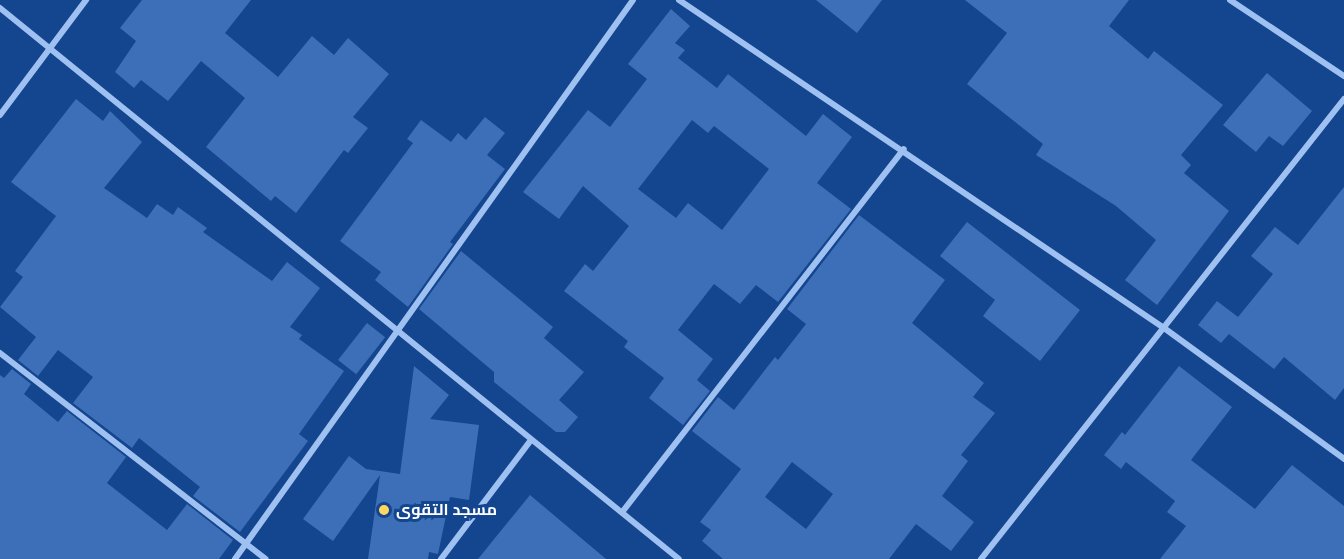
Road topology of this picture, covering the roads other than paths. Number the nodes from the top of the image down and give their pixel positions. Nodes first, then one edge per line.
1 (86, 0) edge
2 (633, 0) edge
3 (680, 0) edge
4 (1230, 0) edge
5 (0, 8) edge
6 (50, 47) junction
7 (1344, 76) edge
8 (1344, 99) edge
9 (0, 115) edge
10 (904, 149) junction
11 (1164, 328) junction
12 (395, 329) junction
13 (0, 353) edge
14 (531, 440) junction
15 (1344, 459) edge
16 (623, 510) junction
17 (246, 543) junction
18 (235, 559) edge
19 (266, 559) edge
20 (441, 559) edge
21 (679, 559) edge
22 (981, 559) edge

1 - 6 street
2 - 12 street
3 - 10 street
4 - 7 street
5 - 6 street
6 - 9 street
6 - 12 street
8 - 11 street
10 - 11 street
10 - 16 street
11 - 15 street
11 - 22 street
12 - 14 street
12 - 17 street
13 - 17 street
14 - 16 street
14 - 20 street
16 - 21 street
17 - 18 street
17 - 19 street

